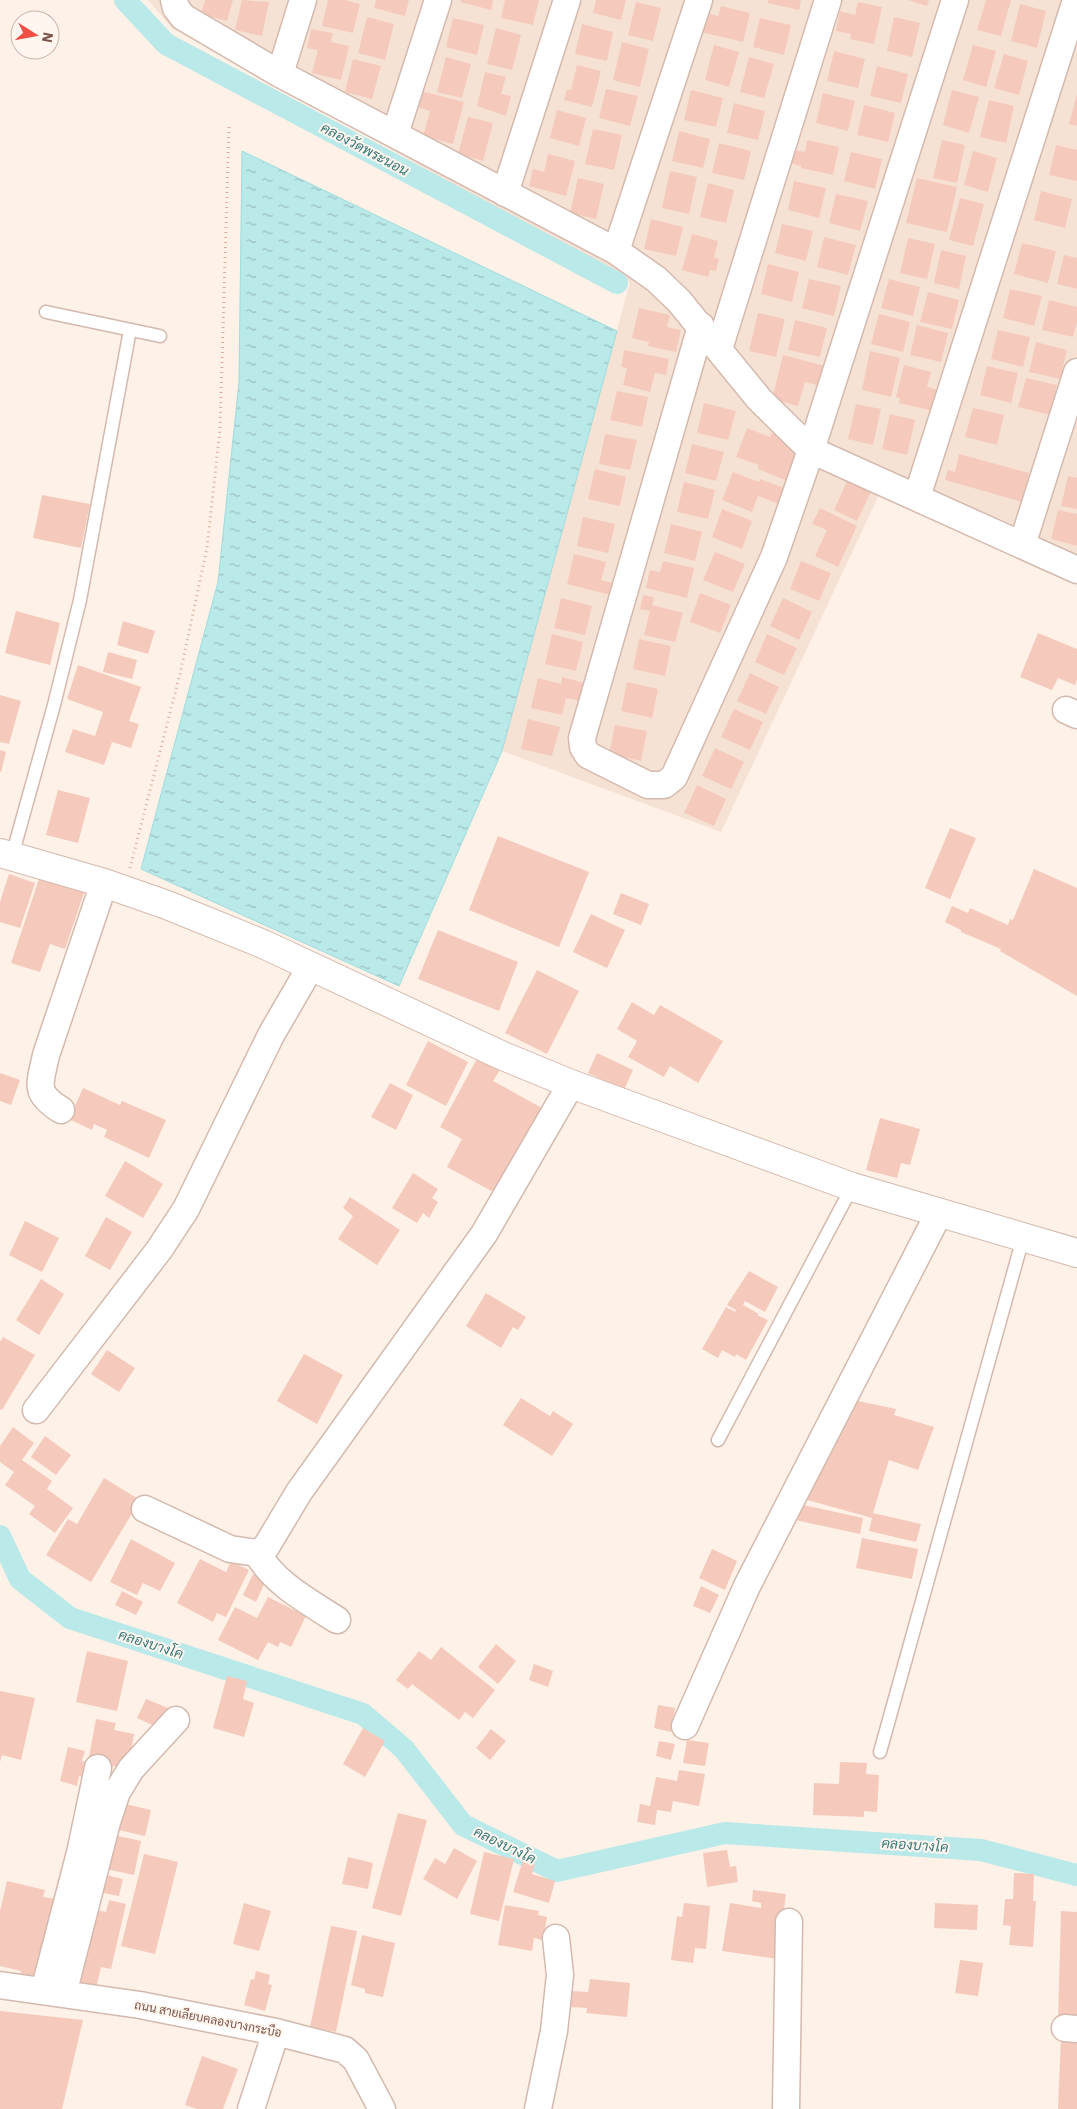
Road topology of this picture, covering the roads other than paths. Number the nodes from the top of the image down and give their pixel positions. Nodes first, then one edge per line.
1 (174, 0) edge
2 (303, 0) edge
3 (438, 0) edge
4 (567, 0) edge
5 (699, 0) edge
6 (828, 0) edge
7 (956, 0) edge
8 (1076, 0) edge
9 (280, 74) junction
10 (394, 134) junction
11 (505, 193) junction
12 (616, 251) junction
13 (46, 312) dead end
14 (701, 326) junction
15 (130, 330) junction
16 (160, 336) dead end
17 (719, 349) junction
18 (1077, 372) edge
19 (811, 450) junction
20 (917, 498) junction
21 (1022, 545) junction
22 (1077, 570) edge
23 (6, 855) edge
24 (114, 887) junction
25 (311, 966) junction
26 (571, 1084) junction
27 (61, 1110) dead end
28 (852, 1187) junction
29 (939, 1213) junction
30 (1023, 1238) junction
31 (1077, 1253) edge
32 (36, 1410) dead end
33 (718, 1440) dead end
34 (145, 1509) dead end
35 (257, 1553) junction
36 (337, 1620) dead end
37 (176, 1720) dead end
38 (685, 1726) dead end
39 (880, 1752) dead end
40 (98, 1768) dead end
41 (788, 1922) dead end
42 (556, 1938) dead end
43 (0, 1985) edge
44 (54, 1993) junction
45 (276, 2032) junction
46 (251, 2109) edge
47 (382, 2109) edge
48 (538, 2109) edge
49 (786, 2109) edge

1 - 9 street
2 - 9 street
3 - 10 street
4 - 11 street
5 - 12 street
6 - 17 street
7 - 19 street
8 - 20 street
9 - 10 street
10 - 11 street
11 - 12 street
12 - 14 street
13 - 15 lane
14 - 17 street
14 - 19 street
15 - 16 lane
15 - 23 lane
17 - 19 street
18 - 21 street
19 - 20 street
20 - 21 street
21 - 22 street
23 - 24 street
24 - 25 street
24 - 27 street
25 - 26 street
25 - 32 street
26 - 28 street
26 - 35 street
28 - 29 street
28 - 33 lane
29 - 30 street
29 - 38 street
30 - 31 street
30 - 39 lane
34 - 35 street
35 - 36 street
37 - 44 street
40 - 44 street
41 - 49 street
42 - 48 street
43 - 44 street, ถนน สายเลียบคลองบางกระบือ
44 - 45 street, ถนน สายเลียบคลองบางกระบือ
45 - 46 street
45 - 47 street, ถนน สายเลียบคลองบางกระบือ

